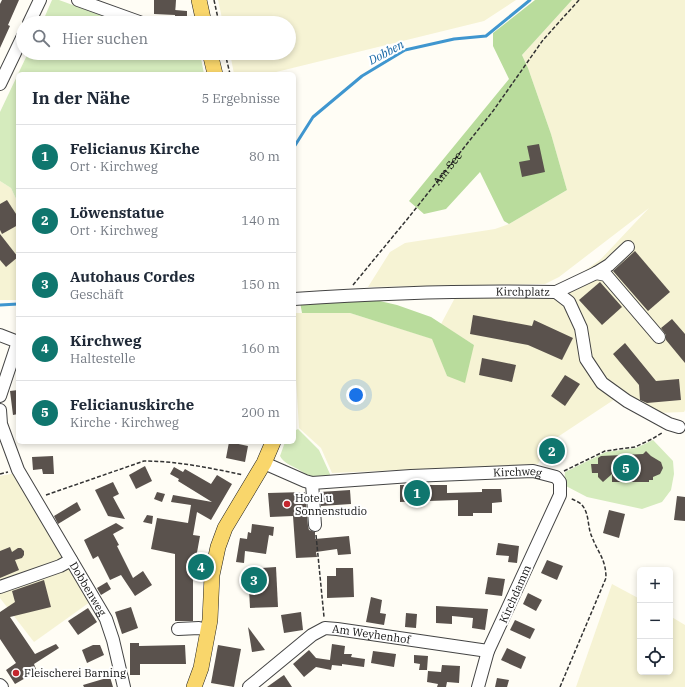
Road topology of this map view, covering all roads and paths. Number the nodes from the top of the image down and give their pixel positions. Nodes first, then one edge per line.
1 (40, 0) edge
2 (78, 0) edge
3 (199, 0) edge
4 (214, 0) edge
5 (579, 0) edge
6 (32, 16) edge
7 (123, 16) edge
8 (202, 16) edge
9 (217, 16) edge
10 (16, 51) edge
11 (212, 60) edge
12 (227, 60) edge
13 (215, 72) edge
14 (230, 72) edge
15 (0, 84) edge
16 (628, 247) dead end
17 (596, 273) junction
18 (556, 292) junction
19 (344, 296) junction
20 (296, 300) edge
21 (0, 335) edge
22 (659, 337) dead end
23 (16, 341) edge
24 (16, 348) edge
25 (0, 396) edge
26 (0, 410) edge
27 (674, 425) joint
28 (272, 444) edge
29 (560, 444) dead end
30 (264, 463) junction
31 (551, 476) junction
32 (255, 479) junction
33 (312, 483) junction
34 (559, 498) junction
35 (34, 499) junction
36 (315, 525) joint
37 (71, 560) junction
38 (0, 587) edge
39 (324, 628) junction
40 (178, 629) dead end
41 (208, 630) junction
42 (488, 651) junction
43 (0, 684) edge
44 (2, 687) edge
45 (124, 687) edge
46 (194, 687) edge
47 (249, 687) edge
48 (478, 687) edge
49 (560, 687) edge

1 - 6 street
2 - 7 street
3 - 8 main road
4 - 9 path
5 - 19 path, Am See
10 - 15 street
11 - 13 main road
12 - 14 path
16 - 17 street
17 - 18 street
17 - 22 street
18 - 19 street, Kirchplatz
18 - 27 street, Kirchplatz
19 - 20 street
21 - 23 street
24 - 25 street
26 - 35 street, Dobbenweg
27 - 31 path
28 - 30 main road
29 - 31 path
30 - 32 main road
30 - 33 street, Kirchweg
31 - 33 street, Kirchweg
31 - 34 street, Kirchweg
32 - 35 path
32 - 41 main road
33 - 36 street
34 - 42 street, Kirchdamm
34 - 49 path
35 - 37 street, Dobbenweg
36 - 39 path
37 - 38 street
37 - 45 street, Dobbenweg
39 - 42 street, Am Weyhenhof
39 - 47 street, Am Weyhenhof
40 - 41 street
41 - 46 main road
42 - 48 street, Kirchdamm
43 - 44 street

